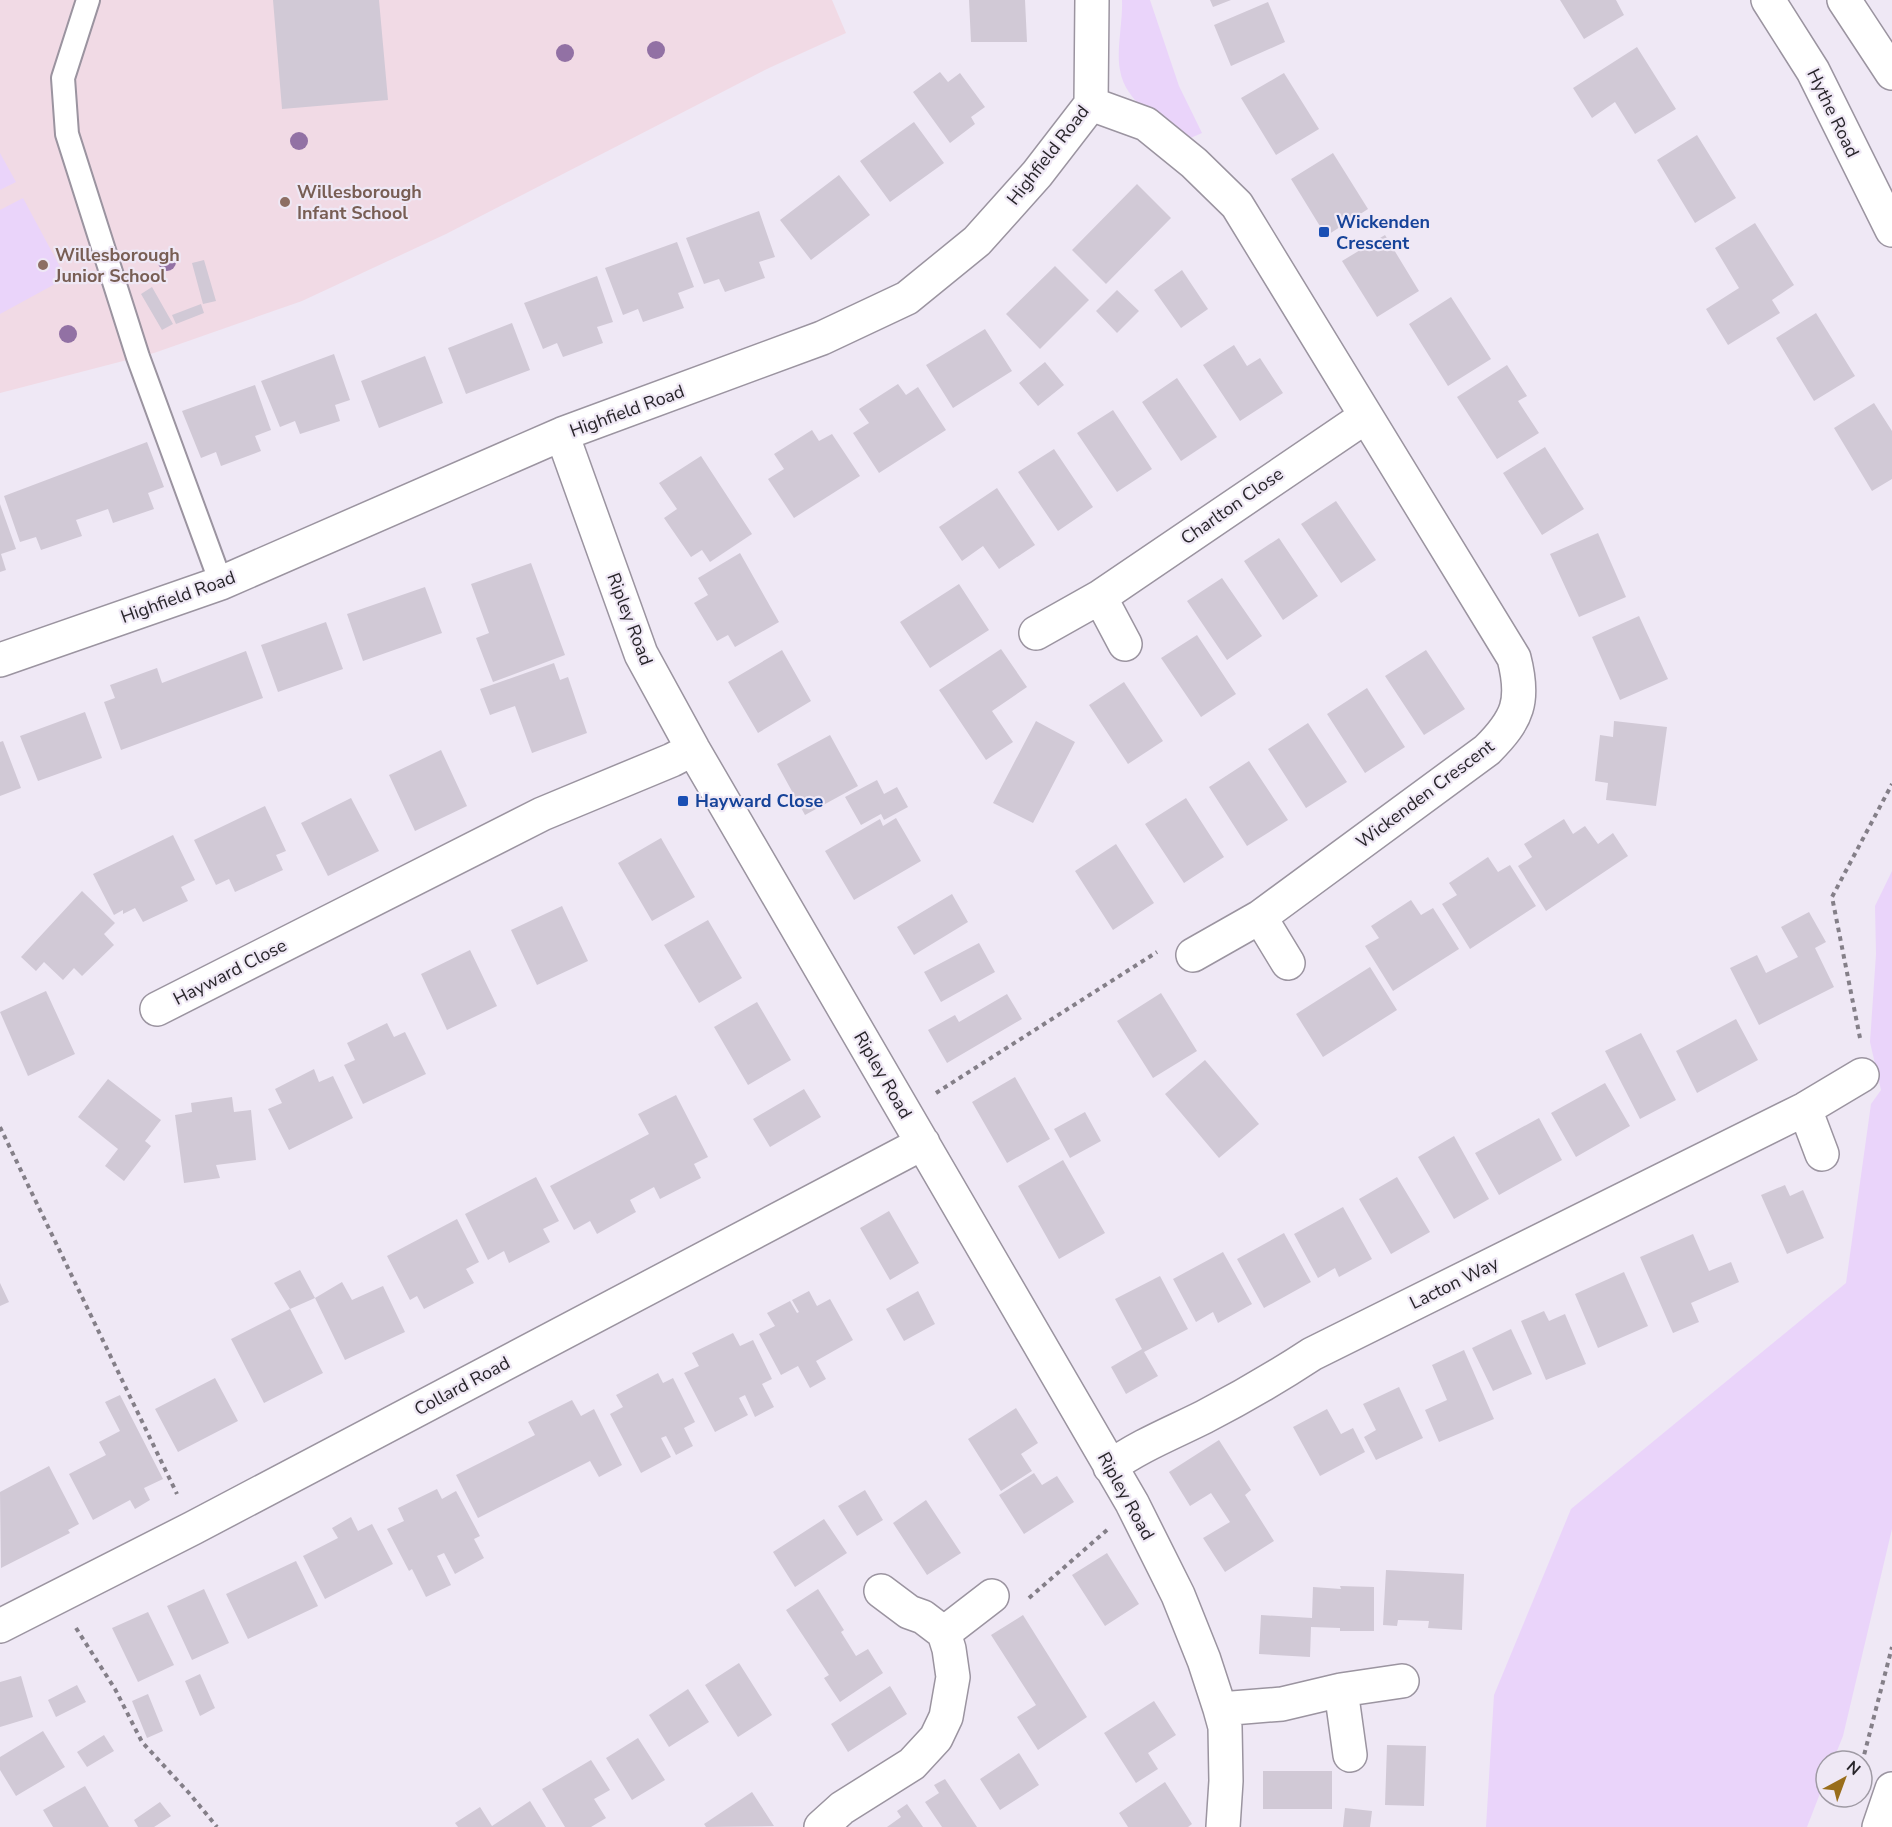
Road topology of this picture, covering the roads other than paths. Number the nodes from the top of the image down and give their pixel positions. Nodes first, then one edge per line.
1 (87, 0) edge
2 (1092, 0) edge
3 (1768, 0) edge
4 (1844, 0) edge
5 (1892, 73) edge
6 (1090, 104) junction
7 (1892, 230) edge
8 (1365, 417) junction
9 (562, 434) junction
10 (221, 583) junction
11 (1100, 597) junction
12 (1036, 633) dead end
13 (1125, 644) dead end
14 (0, 660) edge
15 (693, 749) junction
16 (1260, 917) junction
17 (1193, 955) road end
18 (1288, 963) dead end
19 (157, 1009) dead end
20 (1862, 1075) road end
21 (1804, 1109) junction
22 (923, 1143) junction
23 (1822, 1154) dead end
24 (1110, 1467) junction
25 (882, 1591) dead end
26 (992, 1596) road end
27 (0, 1626) edge
28 (944, 1633) junction
29 (1402, 1681) dead end
30 (1341, 1690) junction
31 (1220, 1709) junction
32 (1350, 1755) dead end
33 (1892, 1789) edge
34 (821, 1827) edge
35 (1222, 1827) edge
36 (1879, 1827) edge

1 - 10 lane
2 - 6 street, Highfield Road
3 - 7 street, Hythe Road
4 - 5 street
6 - 8 street, Wickenden Crescent
6 - 9 street, Highfield Road
8 - 11 street, Charlton Close
8 - 16 street, Wickenden Crescent
9 - 10 street, Highfield Road
9 - 15 street, Ripley Road
10 - 14 street, Highfield Road
11 - 12 street, Charlton Close
11 - 13 street
15 - 19 street, Hayward Close
15 - 22 street, Ripley Road
16 - 17 street, Wickenden Crescent
16 - 18 street
20 - 21 street, Lacton Way
21 - 23 street
21 - 24 street, Lacton Way
22 - 24 street, Ripley Road
22 - 27 street, Collard Road
24 - 31 street, Ripley Road
25 - 28 street
26 - 28 street
28 - 34 street
29 - 30 street
30 - 31 street
30 - 32 street
31 - 35 street, Ripley Road
33 - 36 street

